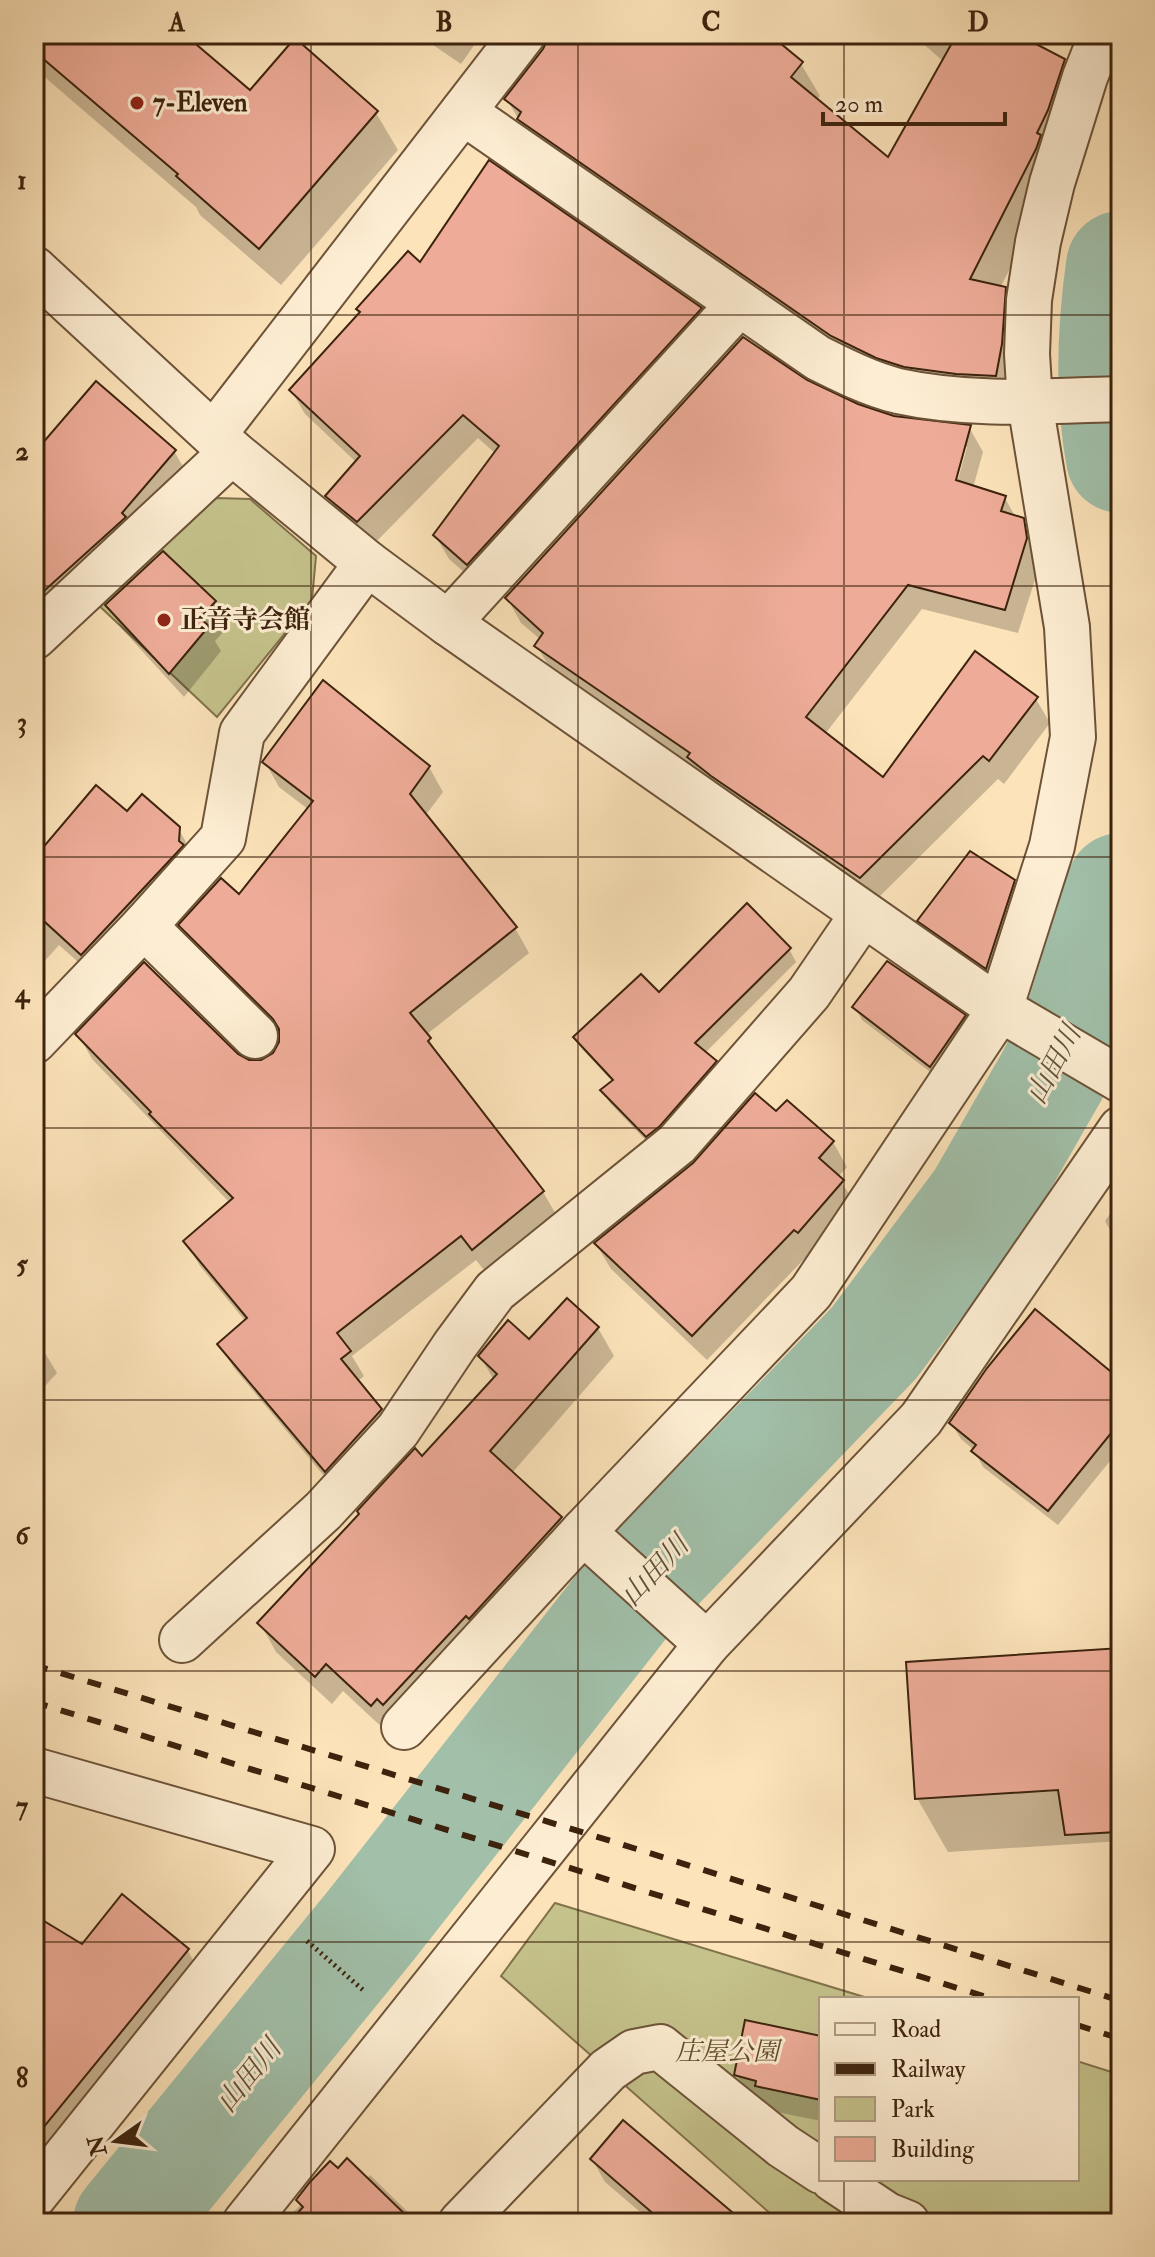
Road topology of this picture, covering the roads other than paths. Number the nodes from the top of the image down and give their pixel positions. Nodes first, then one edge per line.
1 (523, 34) edge
2 (1102, 34) edge
3 (463, 112) junction
4 (34, 269) edge
5 (739, 304) junction
6 (1121, 399) edge
7 (1035, 402) junction
8 (223, 443) junction
9 (367, 563) junction
10 (448, 623) junction
11 (34, 637) edge
12 (863, 914) junction
13 (144, 926) junction
14 (1000, 1009) junction
15 (255, 1036) dead end
16 (34, 1041) edge
17 (1121, 1080) edge
18 (1121, 1129) edge
19 (591, 1539) junction
20 (694, 1632) junction
21 (182, 1640) dead end
22 (404, 1727) dead end
23 (34, 1770) edge
24 (819, 2170) edge
25 (836, 2181) edge
26 (34, 2196) edge
27 (891, 2220) edge
28 (245, 2223) edge
29 (461, 2223) edge

1 - 3 street
2 - 7 street
3 - 5 street
3 - 8 street
4 - 8 street
5 - 7 street
5 - 10 street
6 - 7 street
7 - 14 street
8 - 9 street
8 - 11 street
9 - 10 street
9 - 13 street
10 - 12 street
12 - 14 street
12 - 21 street
13 - 15 street
13 - 16 street
14 - 17 street
14 - 19 street
18 - 20 street
19 - 20 street
19 - 22 street
20 - 28 street
23 - 26 street
24 - 29 street
25 - 27 street

